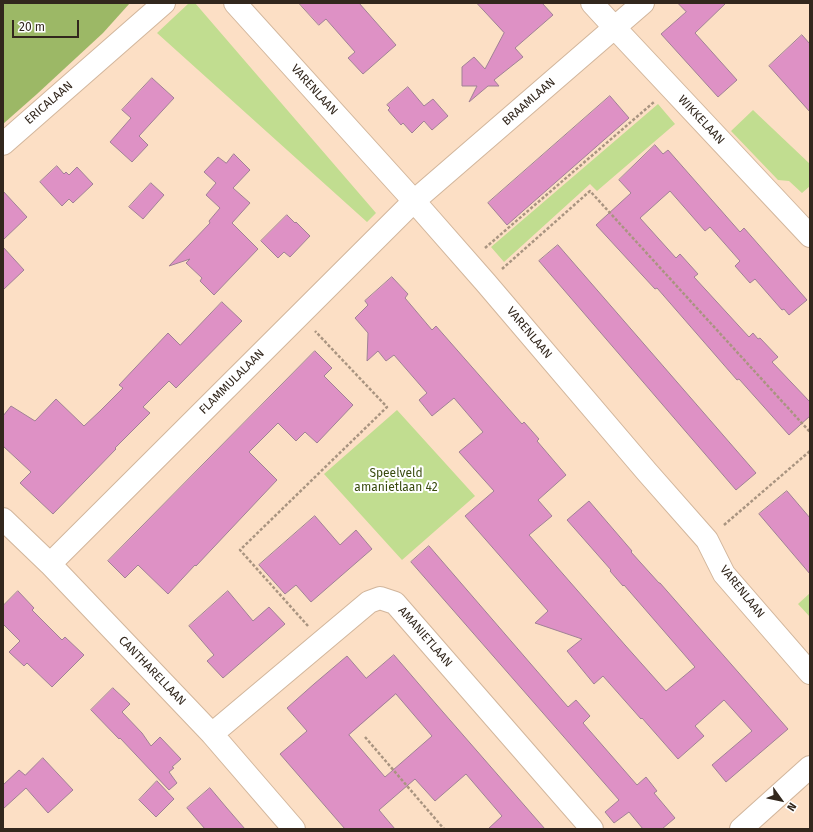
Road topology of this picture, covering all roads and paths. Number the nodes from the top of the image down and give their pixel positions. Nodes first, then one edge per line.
1 (143, 3) edge
2 (164, 3) edge
3 (235, 3) edge
4 (592, 3) edge
5 (643, 3) edge
6 (614, 27) junction
7 (95, 63) junction
8 (671, 88) junction
9 (3, 144) edge
10 (414, 201) junction
11 (810, 236) edge
12 (468, 262) junction
13 (486, 283) junction
14 (299, 315) junction
15 (810, 432) edge
16 (810, 451) edge
17 (3, 519) edge
18 (707, 540) junction
19 (50, 564) junction
20 (322, 641) junction
21 (810, 673) edge
22 (212, 734) junction
23 (365, 737) dead end
24 (810, 767) edge
25 (294, 829) edge
26 (444, 829) edge
27 (592, 829) edge
28 (741, 829) edge

1 - 7 street, ERICALAAN
2 - 7 street, ERICALAAN
3 - 10 street, VARENLAAN
4 - 6 street, WIKKELAAN
5 - 6 street, BRAAMLAAN
6 - 8 street, WIKKELAAN
6 - 10 street, BRAAMLAAN
7 - 9 street, ERICALAAN
8 - 11 street, WIKKELAAN
8 - 12 path
10 - 12 street, VARENLAAN
10 - 14 street, FLAMMULALAAN
12 - 13 street, VARENLAAN
13 - 15 path
13 - 18 street, VARENLAAN
14 - 19 street, FLAMMULALAAN
14 - 20 path
16 - 18 path
17 - 19 street, CANTHARELLAAN
18 - 21 street, VARENLAAN
19 - 22 street, CANTHARELLAAN
20 - 22 street, AMANIETLAAN
20 - 27 street, AMANIETLAAN
22 - 25 street, CANTHARELLAAN
23 - 26 path
24 - 28 street

